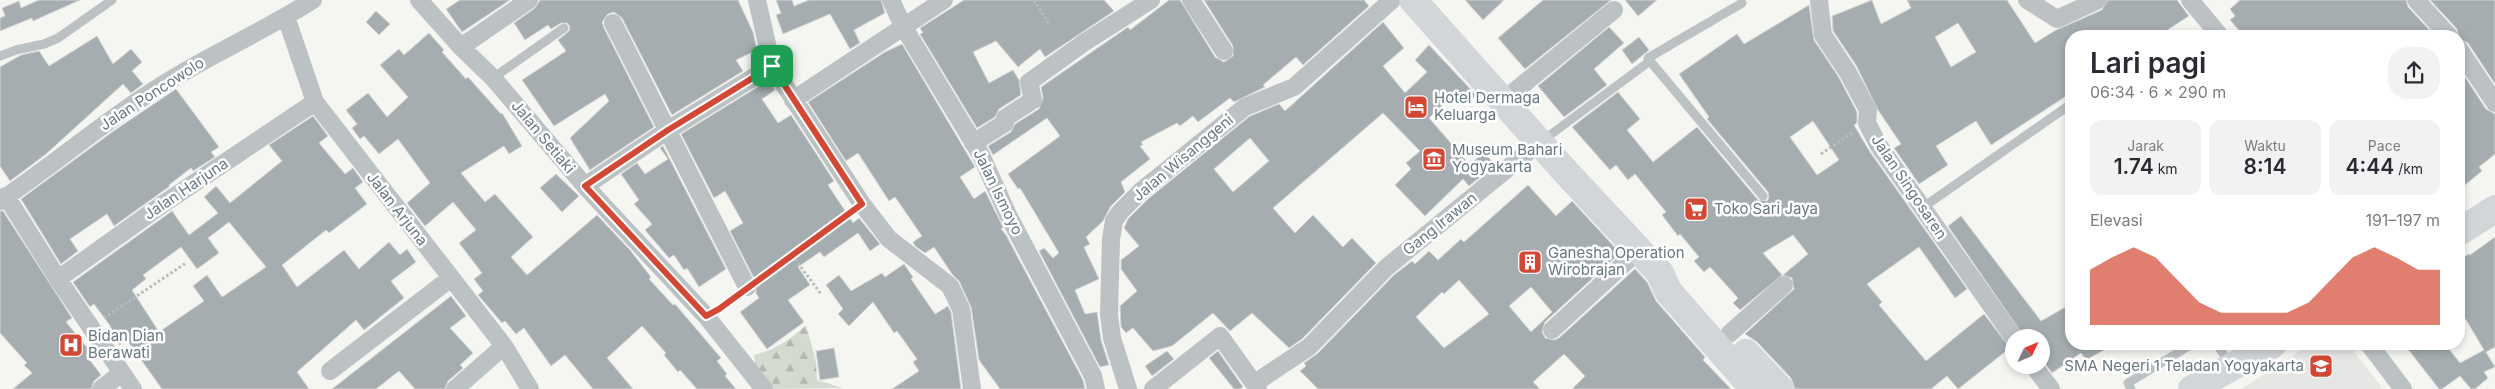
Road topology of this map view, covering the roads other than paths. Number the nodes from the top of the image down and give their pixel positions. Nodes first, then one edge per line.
1 (112, 0) edge
2 (313, 0) edge
3 (419, 0) edge
4 (529, 0) edge
5 (757, 0) edge
6 (891, 0) edge
7 (944, 0) edge
8 (1151, 0) edge
9 (1191, 0) edge
10 (1392, 0) edge
11 (1819, 0) edge
12 (2027, 0) edge
13 (2098, 0) edge
14 (2190, 0) edge
15 (2416, 0) edge
16 (1742, 3) dead end
17 (1424, 4) edge
18 (1614, 10) dead end
19 (286, 17) junction
20 (612, 23) dead end
21 (903, 26) junction
22 (564, 28) dead end
23 (2215, 30) edge
24 (2444, 30) edge
25 (461, 47) junction
26 (1224, 51) dead end
27 (0, 56) edge
28 (2465, 58) edge
29 (1650, 60) junction
30 (772, 66) junction
31 (493, 78) junction
32 (793, 100) junction
33 (1504, 100) junction
34 (315, 102) junction
35 (2495, 103) edge
36 (2065, 108) edge
37 (668, 130) junction
38 (1540, 142) junction
39 (973, 143) junction
40 (585, 186) junction
41 (2, 195) edge
42 (1763, 196) dead end
43 (1922, 208) junction
44 (2495, 209) edge
45 (2465, 228) edge
46 (1639, 250) junction
47 (1660, 273) junction
48 (451, 278) junction
49 (58, 279) junction
50 (1784, 285) dead end
51 (747, 287) road end
52 (2008, 329) edge
53 (1552, 330) dead end
54 (1729, 334) junction
55 (504, 346) junction
56 (2182, 350) edge
57 (2221, 350) edge
58 (2262, 350) edge
59 (2374, 350) edge
60 (2232, 367) junction
61 (330, 371) dead end
62 (122, 373) junction
63 (2040, 374) edge
64 (1257, 386) edge
65 (1753, 388) edge
66 (101, 389) edge
67 (132, 389) edge
68 (455, 389) edge
69 (530, 389) edge
70 (764, 389) edge
71 (972, 389) edge
72 (1096, 389) edge
73 (1128, 389) edge
74 (1153, 389) edge
75 (1780, 389) edge
76 (2051, 389) edge
77 (2131, 389) edge
78 (2192, 389) edge
79 (2403, 389) edge

1 - 27 lane
2 - 19 street, Jalan Poncowolo
3 - 25 street, Jalan Setiaki
4 - 25 street
5 - 30 street
6 - 21 street, Jalan Ismoyo
7 - 21 street
8 - 39 street
9 - 26 street
10 - 73 street, Jalan Wisanggeni
11 - 43 street, Jalan Singosaren
12 - 13 street
14 - 23 street
15 - 24 street
16 - 29 lane
17 - 33 main road
18 - 33 street
19 - 34 street, Jalan Arjuna
19 - 41 street, Jalan Poncowolo
20 - 37 street
21 - 32 street
21 - 39 street, Jalan Ismoyo
22 - 31 lane
25 - 31 street, Jalan Setiaki
28 - 35 street
29 - 38 lane
29 - 42 lane
30 - 32 street
30 - 37 street
31 - 40 street, Jalan Setiaki
32 - 71 street
33 - 38 main road
34 - 48 street, Jalan Arjuna
34 - 49 street, Jalan Harjuna
36 - 43 lane
37 - 40 street
37 - 51 street
38 - 46 main road
38 - 64 street, Gang Irawan
39 - 72 street, Jalan Ismoyo
40 - 70 street, Jalan Setiaki
41 - 49 street
43 - 52 street, Jalan Singosaren
44 - 45 main road
46 - 47 main road
46 - 53 street
47 - 54 main road
47 - 65 main road
48 - 55 street, Jalan Arjuna
48 - 61 street
49 - 62 street
50 - 54 street
54 - 75 main road
55 - 68 street
55 - 69 street, Jalan Arjuna
56 - 77 lane
57 - 60 lane
58 - 60 main road
59 - 79 street
60 - 78 main road
62 - 66 street
62 - 67 street
63 - 76 street
64 - 74 street

